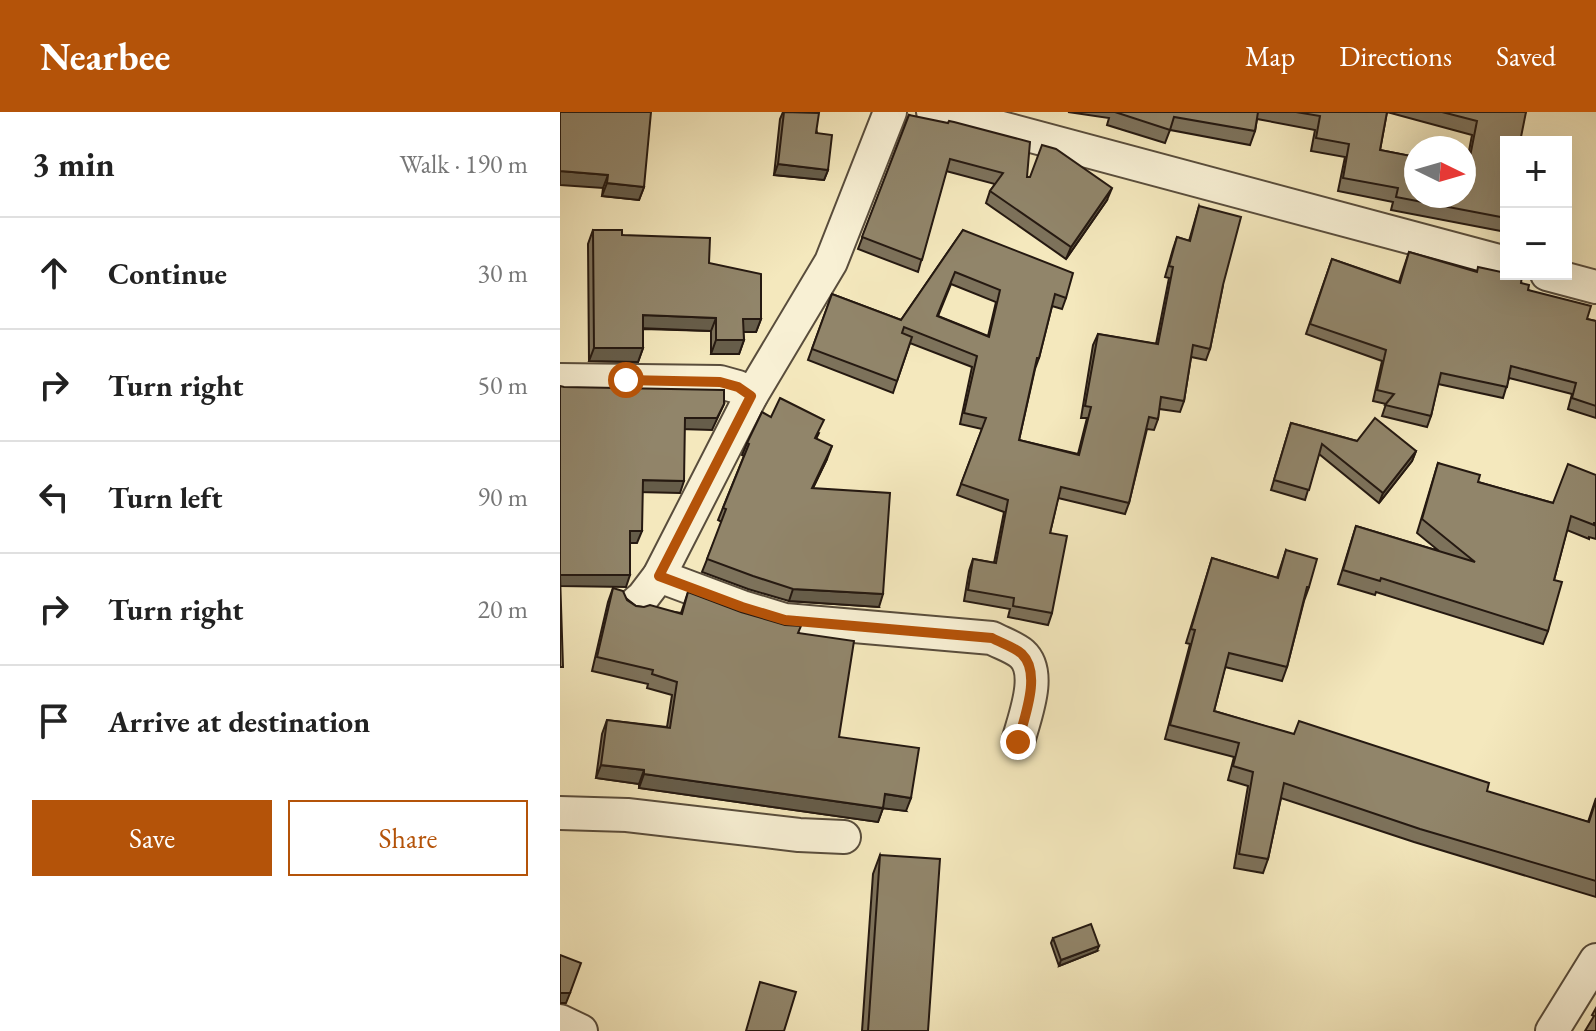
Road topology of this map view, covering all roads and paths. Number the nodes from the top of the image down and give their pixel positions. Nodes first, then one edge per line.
1 (890, 112) edge
2 (933, 112) edge
3 (1500, 261) edge
4 (1570, 280) edge
5 (1596, 287) edge
6 (560, 380) edge
7 (751, 396) junction
8 (659, 576) junction
9 (637, 602) edge
10 (1018, 742) dead end
11 (560, 813) edge
12 (844, 837) dead end
13 (1596, 960) edge
14 (560, 1021) edge
15 (581, 1031) edge
16 (1552, 1031) edge

1 - 7 street
2 - 3 street
4 - 5 street
6 - 7 street
7 - 8 street
8 - 9 street
8 - 10 street
11 - 12 street
13 - 16 street
14 - 15 street

